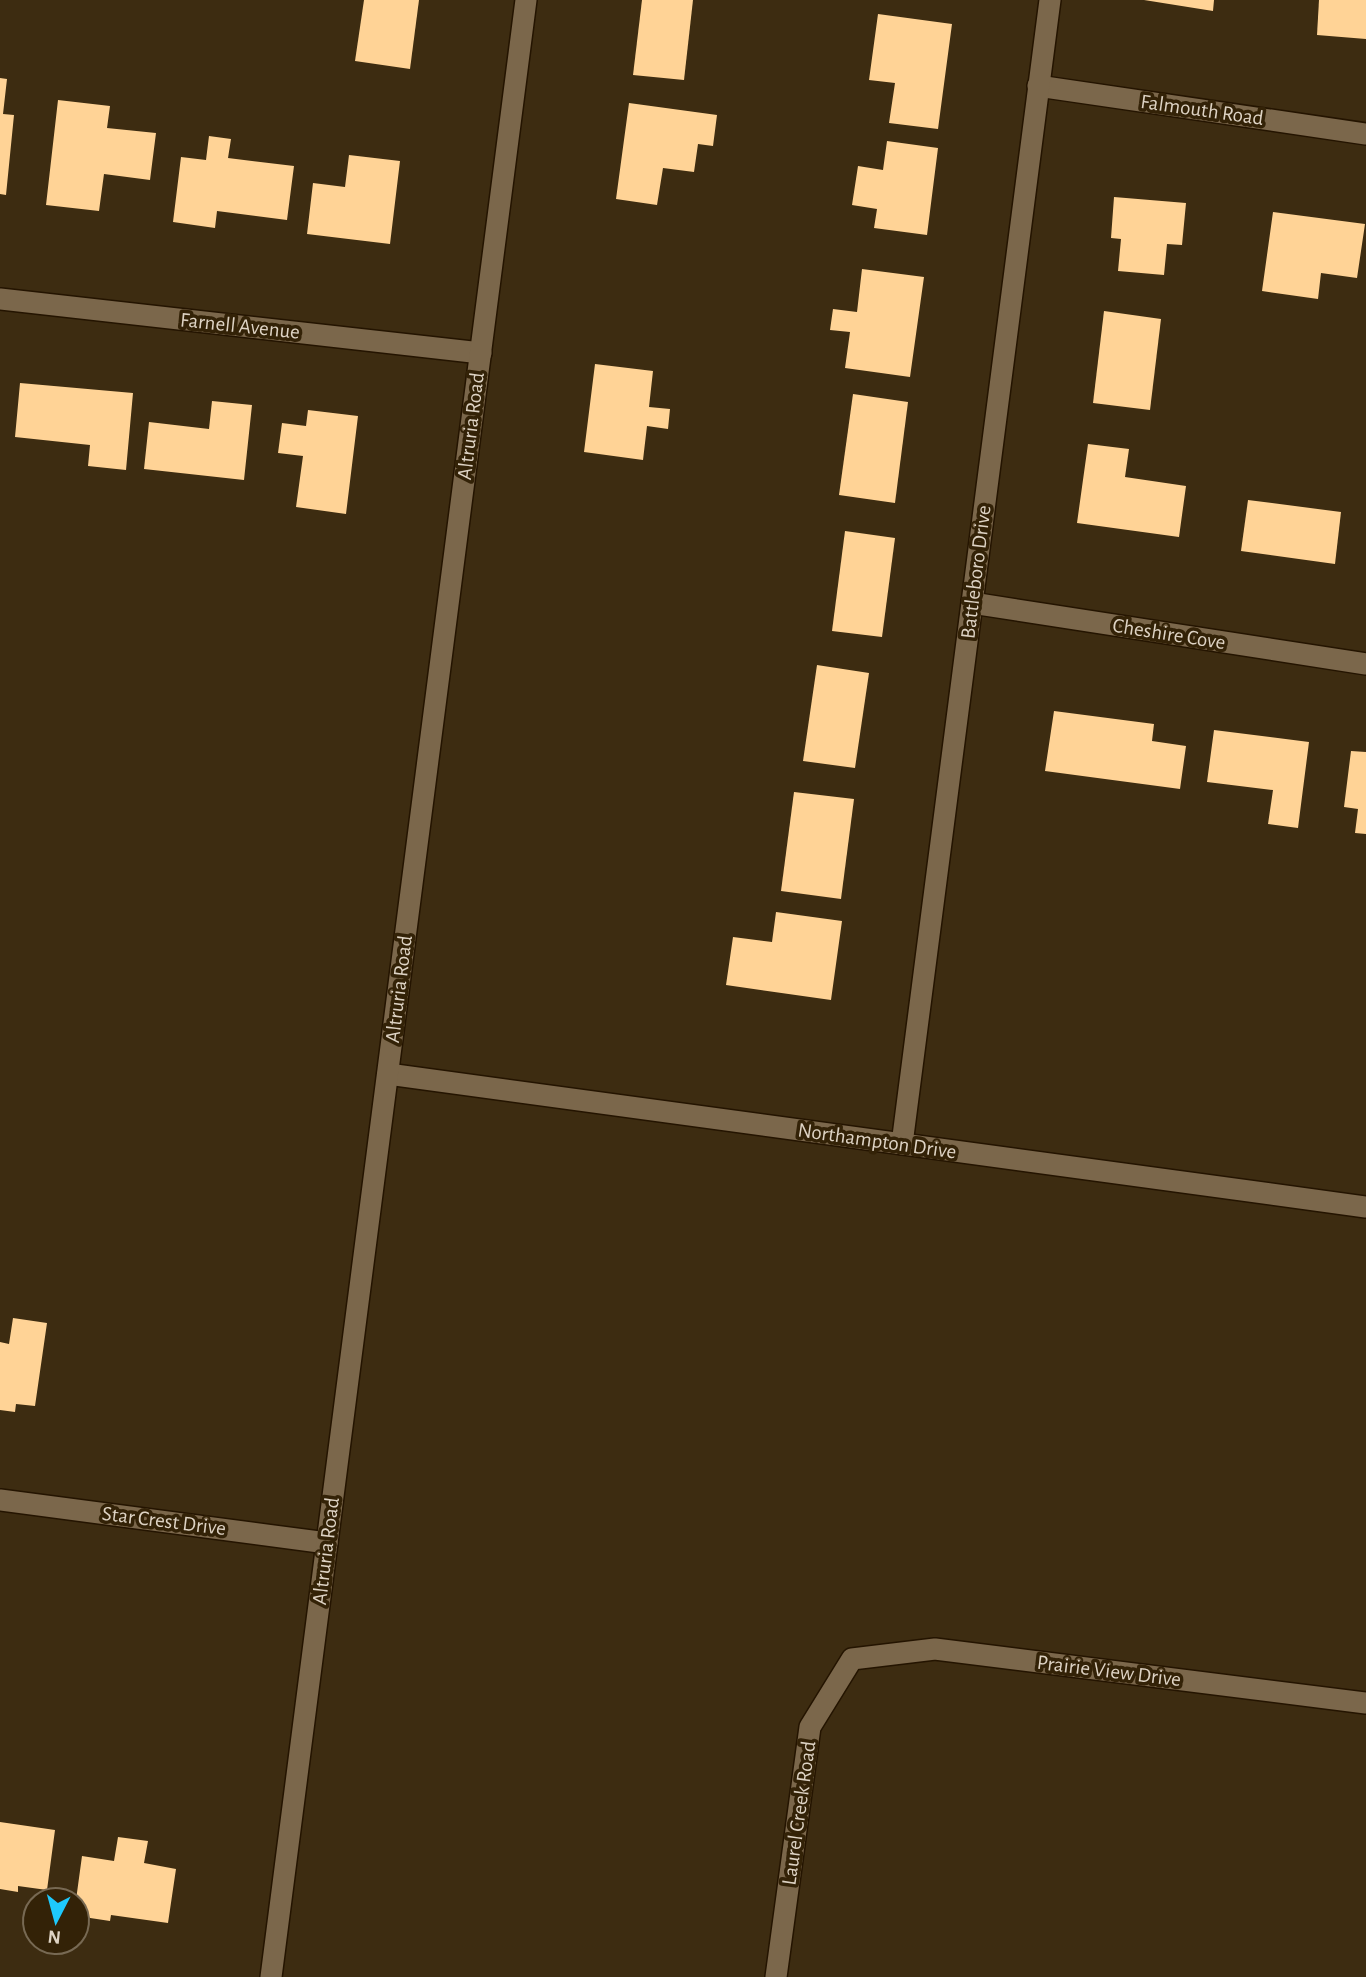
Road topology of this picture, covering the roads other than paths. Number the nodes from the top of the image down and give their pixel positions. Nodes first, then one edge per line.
1 (526, 0) edge
2 (1049, 0) edge
3 (1038, 86) junction
4 (1366, 134) edge
5 (0, 299) edge
6 (481, 353) junction
7 (972, 603) junction
8 (1366, 664) edge
9 (388, 1074) junction
10 (902, 1144) junction
11 (1366, 1208) edge
12 (0, 1500) edge
13 (327, 1543) junction
14 (852, 1660) joint
15 (1366, 1703) edge
16 (271, 1977) edge
17 (776, 1977) edge

1 - 6 street, Altruria Road
2 - 3 street, Battleboro Drive
3 - 4 street, Falmouth Road
3 - 7 street, Battleboro Drive
5 - 6 street, Farnell Avenue
6 - 9 street, Altruria Road
7 - 8 street, Cheshire Cove
7 - 10 street, Battleboro Drive
9 - 10 street, Northampton Drive
9 - 13 street, Altruria Road
10 - 11 street, Northampton Drive
12 - 13 street, Star Crest Drive
13 - 16 street, Altruria Road
14 - 15 street, Prairie View Drive
14 - 17 street, Laurel Creek Road

